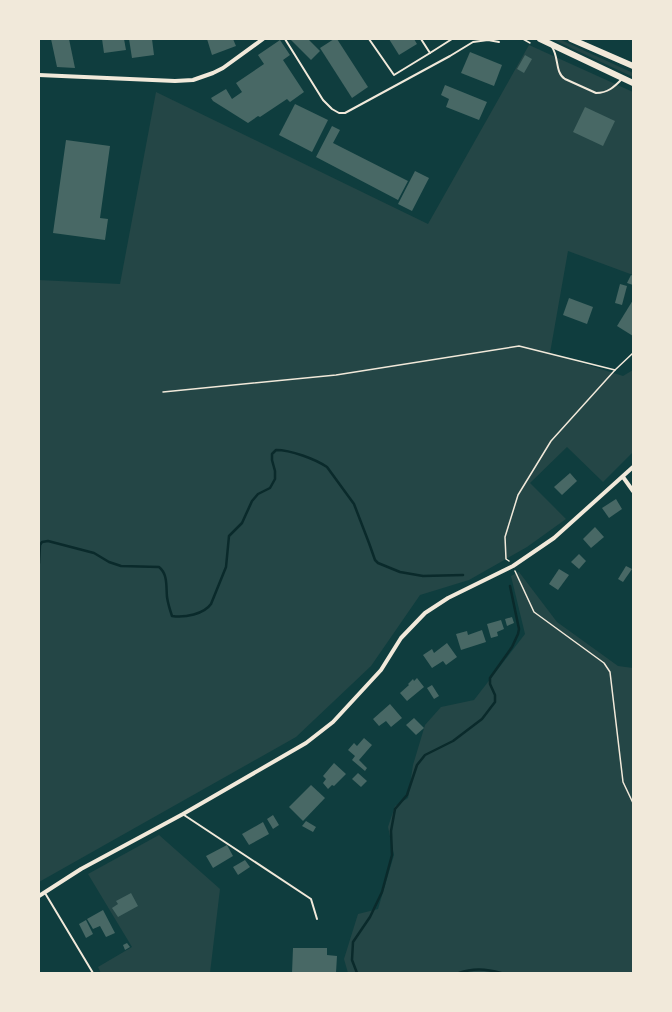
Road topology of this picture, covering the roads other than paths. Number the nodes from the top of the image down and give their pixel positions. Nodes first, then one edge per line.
1 (263, 39) edge
2 (285, 39) edge
3 (369, 39) edge
4 (421, 39) edge
5 (452, 39) edge
6 (540, 39) edge
7 (571, 39) edge
8 (499, 42) dead end
9 (549, 43) junction
10 (430, 53) junction
11 (633, 66) edge
12 (39, 75) edge
13 (623, 78) junction
14 (633, 83) edge
15 (633, 467) edge
16 (623, 477) junction
17 (633, 491) edge
18 (183, 814) junction
19 (45, 892) junction
20 (39, 896) edge
21 (317, 919) dead end
22 (93, 973) edge

1 - 12 street
2 - 8 lane
3 - 10 lane
4 - 10 lane
5 - 10 lane
6 - 9 main road
7 - 11 main road
9 - 13 main road
9 - 13 lane
13 - 14 main road
15 - 16 street
16 - 17 street
16 - 18 street
18 - 19 street
18 - 21 lane
19 - 20 street
19 - 22 lane

